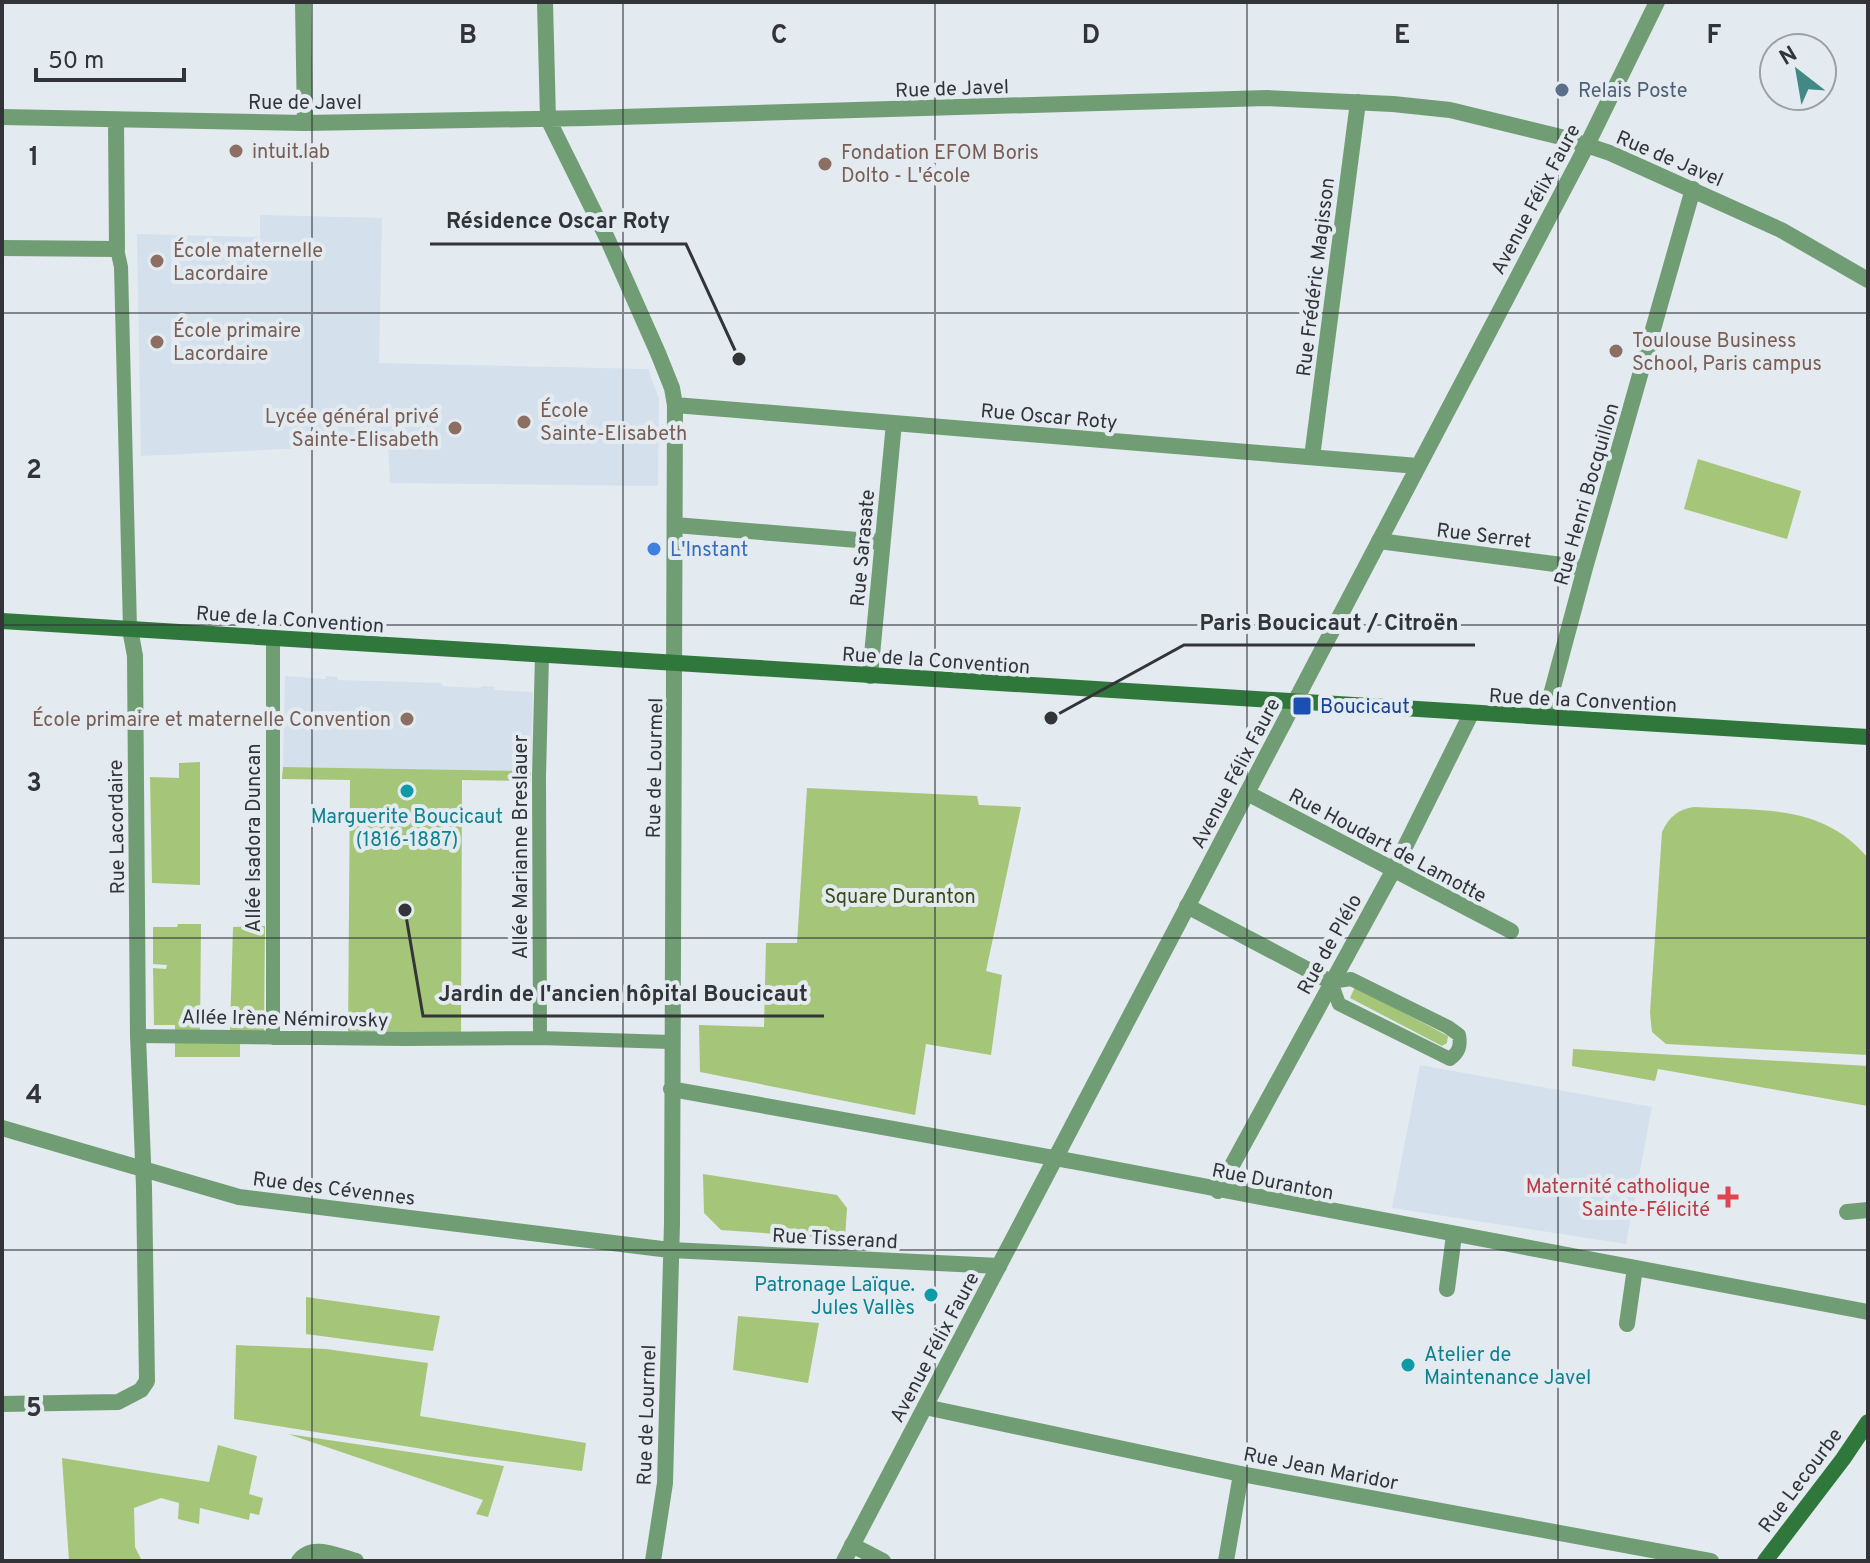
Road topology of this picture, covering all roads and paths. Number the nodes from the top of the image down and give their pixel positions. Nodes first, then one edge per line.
1 (303, 2) edge
2 (545, 2) edge
3 (1657, 2) edge
4 (1358, 102) junction
5 (2, 117) edge
6 (548, 119) junction
7 (116, 121) junction
8 (305, 123) junction
9 (1587, 145) junction
10 (1693, 189) junction
11 (2, 248) edge
12 (117, 249) junction
13 (1868, 280) edge
14 (675, 405) junction
15 (894, 423) junction
16 (1312, 457) junction
17 (1418, 466) junction
18 (675, 525) junction
19 (1379, 541) junction
20 (882, 542) junction
21 (1585, 568) junction
22 (2, 621) edge
23 (130, 629) junction
24 (273, 638) junction
25 (542, 655) junction
26 (675, 664) junction
27 (870, 676) junction
28 (1294, 703) junction
29 (1471, 714) junction
30 (1545, 717) junction
31 (1868, 737) edge
32 (1247, 793) junction
33 (1393, 871) junction
34 (1187, 906) junction
35 (1511, 931) dead end
36 (1331, 982) junction
37 (138, 1036) junction
38 (273, 1038) junction
39 (540, 1038) junction
40 (671, 1042) junction
41 (671, 1089) junction
42 (2, 1128) edge
43 (1055, 1159) junction
44 (143, 1168) junction
45 (1218, 1191) junction
46 (1868, 1210) edge
47 (1847, 1212) dead end
48 (1454, 1235) junction
49 (670, 1250) junction
50 (999, 1266) junction
51 (1635, 1268) junction
52 (1447, 1289) dead end
53 (1868, 1312) edge
54 (1627, 1324) dead end
55 (2, 1404) edge
56 (925, 1407) junction
57 (1868, 1422) edge
58 (1241, 1474) junction
59 (852, 1545) junction
60 (299, 1561) edge
61 (356, 1561) edge
62 (653, 1561) edge
63 (844, 1561) edge
64 (883, 1561) edge
65 (1226, 1561) edge
66 (1711, 1561) edge
67 (1765, 1561) edge

1 - 8 street
2 - 6 street, Rue de Lourmel
3 - 9 street, Avenue Félix Faure
4 - 6 street, Rue de Javel
4 - 9 street, Rue de Javel
4 - 16 street, Rue Frédéric Magisson
5 - 7 street, Rue de Javel
6 - 8 street, Rue de Javel
6 - 14 street, Rue de Lourmel
7 - 8 street, Rue de Javel
7 - 12 street, Rue Lacordaire
9 - 10 street, Rue de Javel
9 - 17 street, Avenue Félix Faure
10 - 13 street, Rue de Javel
10 - 21 street, Rue Henri Bocquillon
11 - 12 street
12 - 23 street, Rue Lacordaire
14 - 15 street, Rue Oscar Roty
14 - 18 street, Rue de Lourmel
15 - 16 street, Rue Oscar Roty
15 - 20 street, Rue Sarasate
16 - 17 street, Rue Oscar Roty
17 - 19 street, Avenue Félix Faure
18 - 20 street
18 - 26 street, Rue de Lourmel
19 - 21 street, Rue Serret
19 - 28 street, Avenue Félix Faure
20 - 27 street, Rue Sarasate
21 - 30 street, Rue Henri Bocquillon
22 - 23 main road, Rue de la Convention
23 - 24 main road, Rue de la Convention
23 - 37 street, Rue Lacordaire
24 - 25 main road, Rue de la Convention
24 - 38 street, Allée Isadora Duncan
25 - 26 main road, Rue de la Convention
25 - 39 street, Allée Marianne Breslauer
26 - 27 main road, Rue de la Convention
26 - 40 street, Rue de Lourmel
27 - 28 main road, Rue de la Convention
28 - 29 main road, Rue de la Convention
28 - 32 street, Avenue Félix Faure
29 - 30 main road, Rue de la Convention
29 - 33 street, Rue de Plélo
30 - 31 main road, Rue de la Convention
32 - 33 street, Rue Houdart de Lamotte
32 - 34 street, Avenue Félix Faure
33 - 35 street, Rue Houdart de Lamotte
33 - 36 street, Rue de Plélo
34 - 36 street
34 - 43 street, Avenue Félix Faure
36 - 36 street
36 - 45 street, Rue de Plélo
37 - 38 street, Allée Irène Némirovsky
37 - 44 street, Rue Lacordaire
38 - 39 street, Allée Irène Némirovsky
39 - 40 street, Allée Irène Némirovsky
40 - 41 street, Rue de Lourmel
41 - 43 street, Rue Duranton
41 - 49 street, Rue de Lourmel
42 - 44 street, Rue des Cévennes
43 - 45 street, Rue Duranton
43 - 50 street, Avenue Félix Faure
44 - 49 street, Rue des Cévennes
44 - 55 street, Rue Lacordaire
45 - 48 street, Rue Duranton
46 - 47 street
48 - 51 street, Rue Duranton
48 - 52 street
49 - 50 street, Rue Tisserand
49 - 62 street, Rue de Lourmel
50 - 56 street, Avenue Félix Faure
51 - 53 street, Rue Duranton
51 - 54 street
56 - 58 street, Rue Jean Maridor
56 - 59 street, Avenue Félix Faure
57 - 67 main road, Rue Lecourbe
58 - 65 street
58 - 66 street, Rue Jean Maridor
59 - 63 street, Avenue Félix Faure
59 - 64 street
60 - 61 street

